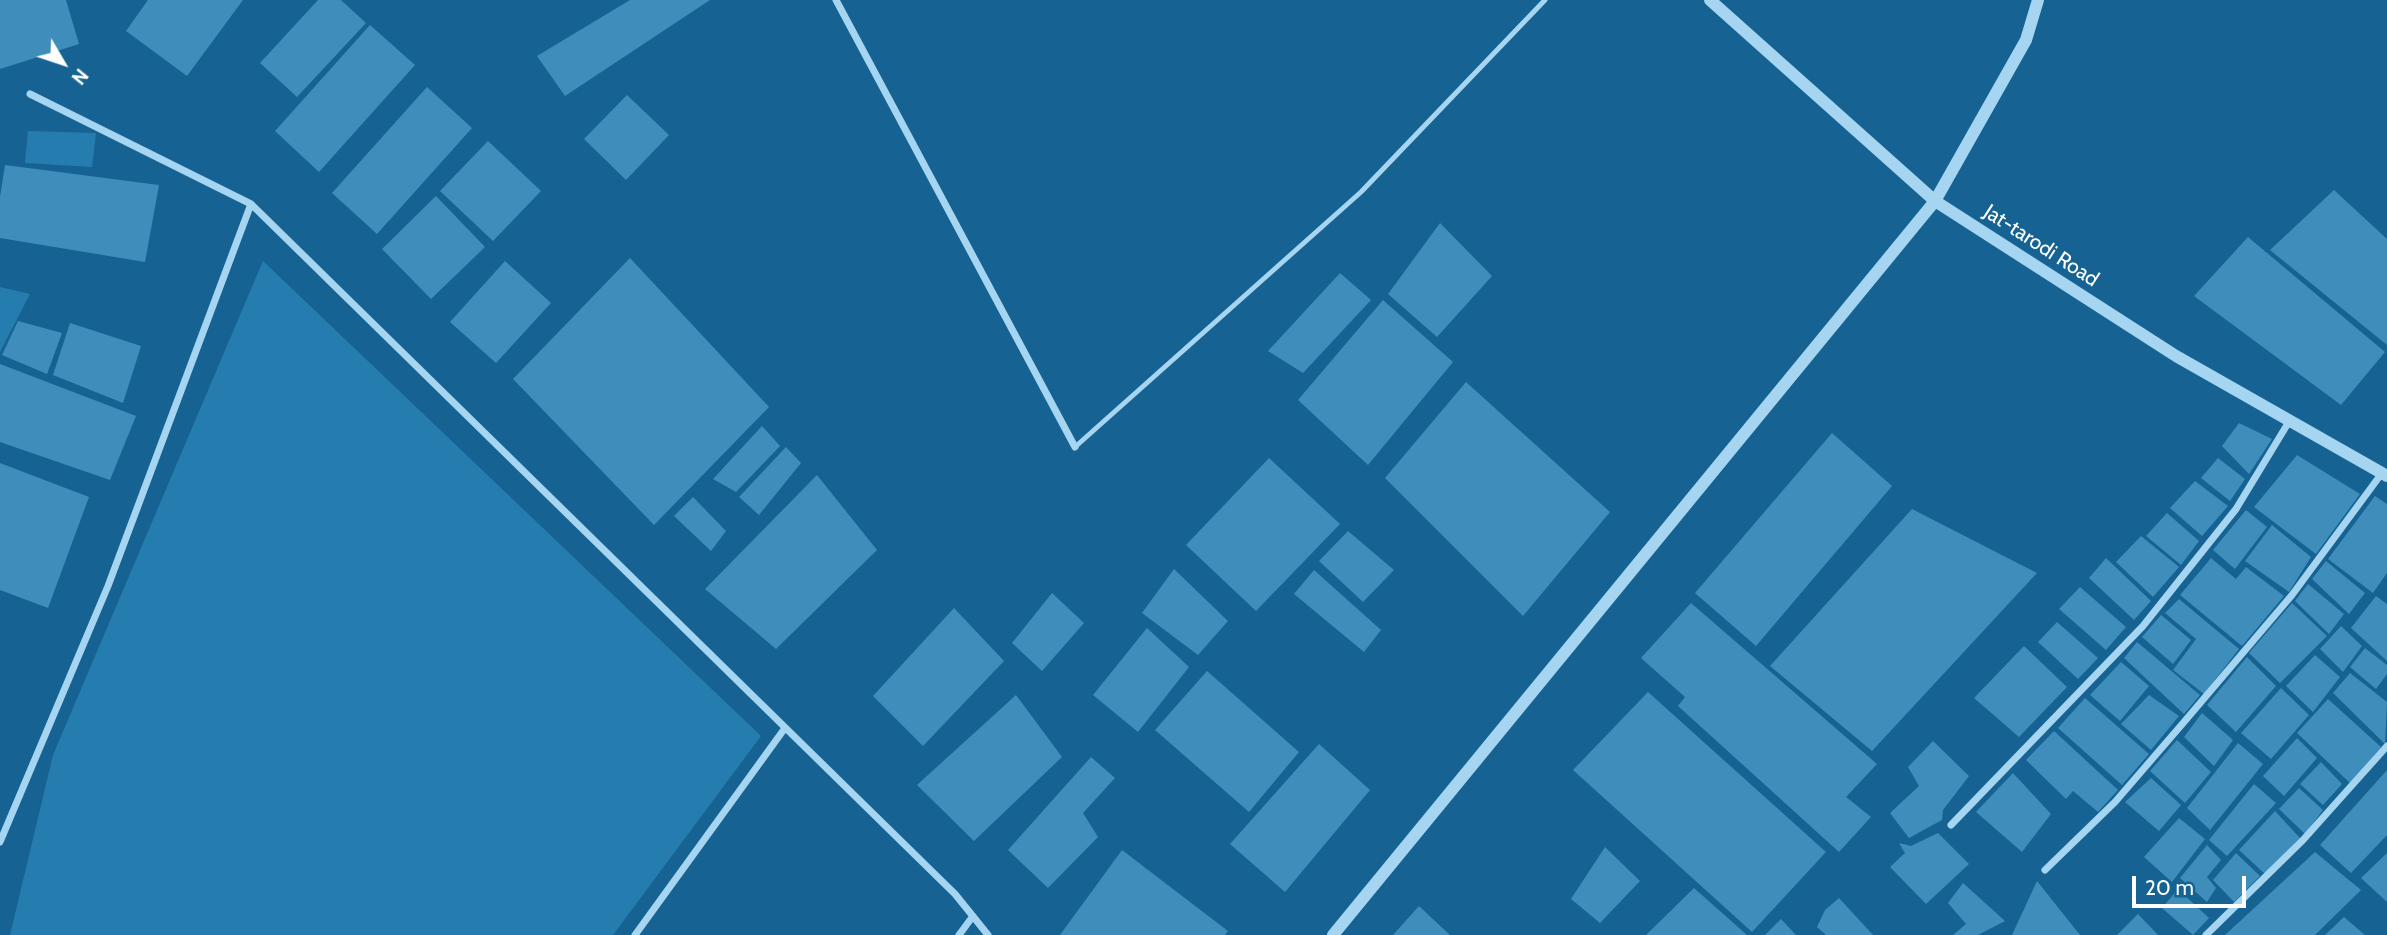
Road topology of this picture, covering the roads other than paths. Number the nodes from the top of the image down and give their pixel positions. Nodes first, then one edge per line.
1 (836, 0) edge
2 (1545, 0) edge
3 (1710, 0) edge
4 (2038, 0) edge
5 (30, 94) dead end
6 (1935, 201) junction
7 (251, 204) junction
8 (2290, 420) junction
9 (1074, 447) joint
10 (2384, 475) edge
11 (785, 728) junction
12 (2387, 747) edge
13 (1951, 825) dead end
14 (0, 842) edge
15 (2045, 870) dead end
16 (973, 916) junction
17 (635, 935) edge
18 (959, 935) edge
19 (988, 935) edge
20 (1333, 935) edge
21 (2206, 935) edge

1 - 9 street
2 - 9 lane
3 - 6 street, Jat-tarodi Road
4 - 6 street
5 - 7 street
6 - 8 street, Jat-tarodi Road
6 - 20 street
7 - 11 street
7 - 14 street
8 - 10 street, Jat-tarodi Road
8 - 13 street
10 - 15 street
11 - 16 street
11 - 17 street
12 - 21 street
16 - 18 street
16 - 19 street

